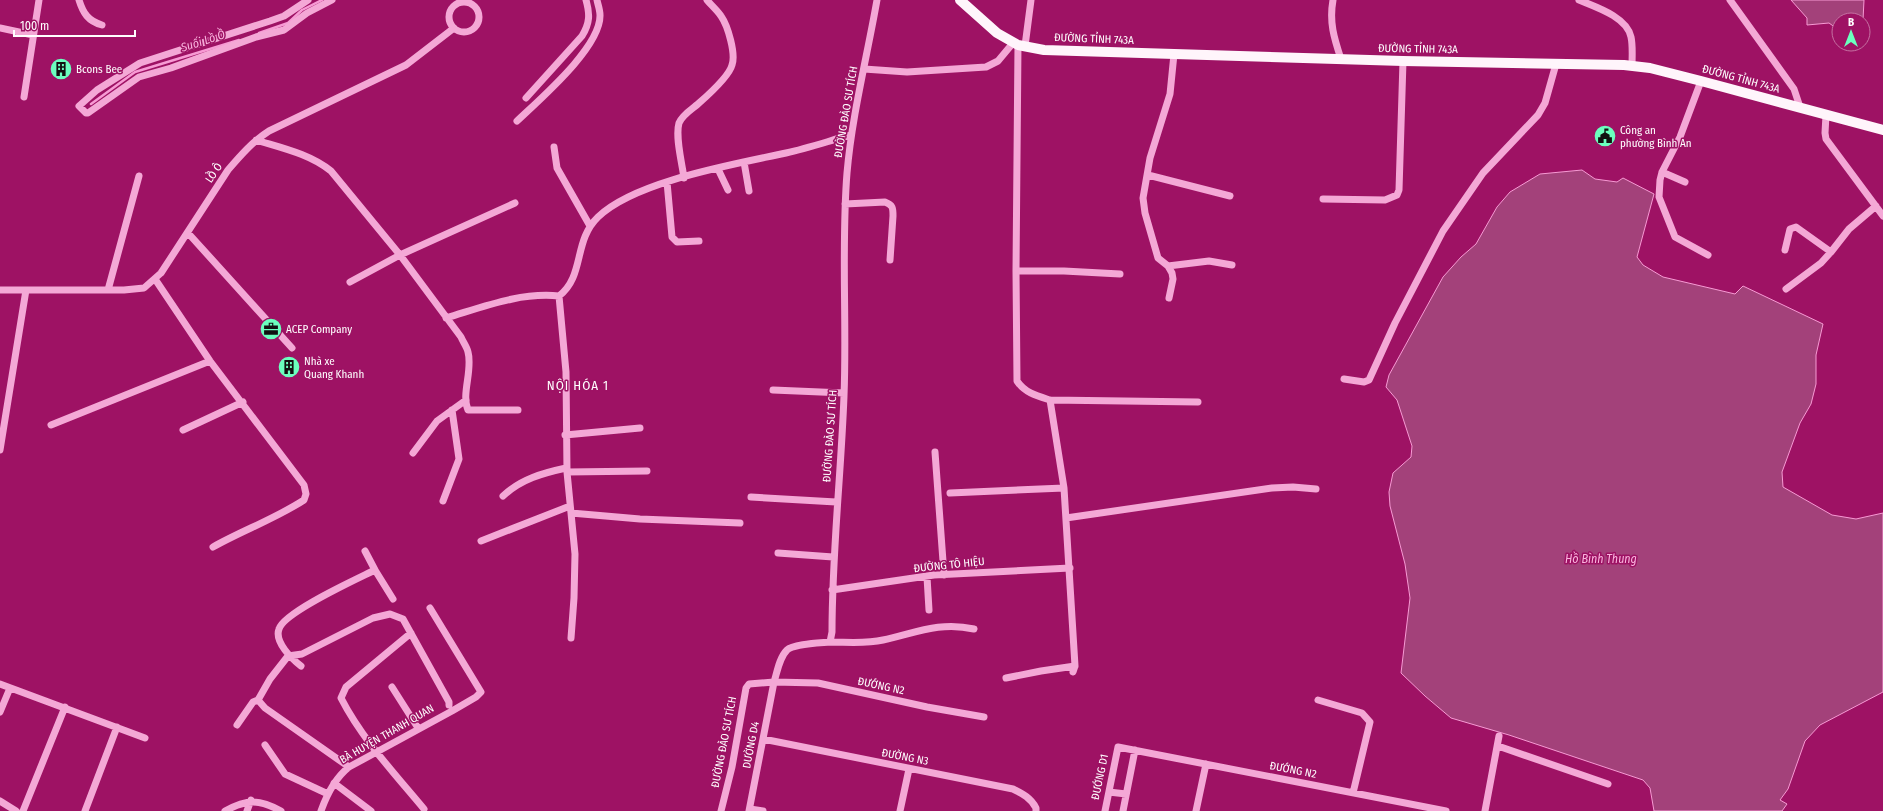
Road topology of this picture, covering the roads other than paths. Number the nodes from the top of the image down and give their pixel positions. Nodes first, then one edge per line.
1 (39, 0) edge
2 (79, 0) edge
3 (308, 0) edge
4 (332, 0) edge
5 (586, 0) edge
6 (597, 0) edge
7 (707, 0) edge
8 (877, 0) edge
9 (960, 0) edge
10 (1031, 0) edge
11 (1333, 0) edge
12 (1579, 0) edge
13 (1730, 0) edge
14 (469, 2) edge
15 (102, 25) dead end
16 (0, 28) edge
17 (454, 28) junction
18 (33, 35) junction
19 (226, 42) junction
20 (1018, 45) junction
21 (1174, 54) junction
22 (1341, 59) junction
23 (1402, 61) junction
24 (1556, 64) junction
25 (1632, 66) junction
26 (864, 69) junction
27 (1701, 81) junction
28 (24, 97) dead end
29 (526, 98) dead end
30 (1800, 107) junction
31 (1826, 114) junction
32 (517, 121) dead end
33 (1883, 130) edge
34 (851, 135) junction
35 (256, 140) junction
36 (554, 147) dead end
37 (744, 162) junction
38 (718, 169) junction
39 (1662, 172) junction
40 (1148, 175) junction
41 (139, 176) dead end
42 (684, 178) junction
43 (667, 182) junction
44 (1685, 182) dead end
45 (728, 190) dead end
46 (750, 191) dead end
47 (1230, 196) dead end
48 (1323, 199) dead end
49 (515, 203) dead end
50 (845, 204) junction
51 (1876, 206) junction
52 (1883, 216) edge
53 (590, 226) junction
54 (188, 233) junction
55 (699, 241) dead end
56 (1784, 250) dead end
57 (1831, 252) junction
58 (400, 255) junction
59 (1708, 255) dead end
60 (890, 260) dead end
61 (1232, 265) dead end
62 (1168, 266) junction
63 (1016, 272) junction
64 (1120, 274) dead end
65 (155, 279) junction
66 (350, 282) dead end
67 (1786, 289) dead end
68 (0, 290) edge
69 (26, 290) junction
70 (108, 290) junction
71 (559, 296) junction
72 (1169, 298) dead end
73 (446, 318) junction
74 (292, 348) dead end
75 (210, 361) junction
76 (1344, 379) dead end
77 (773, 390) dead end
78 (844, 393) junction
79 (466, 400) junction
80 (1050, 400) junction
81 (243, 402) junction
82 (1198, 402) dead end
83 (452, 410) junction
84 (518, 410) dead end
85 (51, 425) dead end
86 (640, 428) dead end
87 (184, 430) dead end
88 (565, 435) junction
89 (0, 450) edge
90 (935, 452) dead end
91 (413, 453) dead end
92 (566, 470) junction
93 (647, 471) dead end
94 (1064, 488) junction
95 (1316, 489) dead end
96 (950, 493) dead end
97 (503, 496) dead end
98 (751, 497) dead end
99 (443, 501) dead end
100 (836, 502) junction
101 (570, 509) junction
102 (1066, 518) junction
103 (740, 523) dead end
104 (481, 541) dead end
105 (213, 547) dead end
106 (365, 551) dead end
107 (778, 553) dead end
108 (833, 557) junction
109 (1070, 568) junction
110 (375, 570) junction
111 (944, 575) junction
112 (928, 577) junction
113 (832, 590) junction
114 (393, 599) dead end
115 (430, 608) dead end
116 (929, 610) dead end
117 (974, 629) dead end
118 (411, 633) junction
119 (571, 638) dead end
120 (830, 642) junction
121 (288, 656) junction
122 (301, 666) dead end
123 (1006, 678) dead end
124 (774, 682) junction
125 (0, 684) edge
126 (392, 686) dead end
127 (10, 688) junction
128 (258, 700) junction
129 (1318, 700) dead end
130 (449, 705) dead end
131 (65, 707) junction
132 (0, 712) edge
133 (984, 717) dead end
134 (237, 725) dead end
135 (117, 728) junction
136 (418, 728) junction
137 (1499, 736) dead end
138 (145, 738) dead end
139 (763, 739) junction
140 (265, 745) dead end
141 (1498, 746) junction
142 (1118, 747) joint
143 (1135, 750) junction
144 (376, 751) junction
145 (1206, 764) junction
146 (349, 767) junction
147 (909, 769) junction
148 (334, 784) junction
149 (1608, 784) dead end
150 (1109, 792) junction
151 (1353, 793) junction
152 (328, 794) junction
153 (1126, 794) junction
154 (251, 800) junction
155 (0, 801) edge
156 (424, 809) dead end
157 (1036, 809) edge
158 (750, 810) edge
159 (16, 811) edge
160 (23, 811) edge
161 (85, 811) edge
162 (226, 811) edge
163 (247, 811) edge
164 (281, 811) edge
165 (321, 811) edge
166 (371, 811) edge
167 (721, 811) edge
168 (763, 811) edge
169 (900, 811) edge
170 (1105, 811) edge
171 (1122, 811) edge
172 (1196, 811) edge
173 (1446, 811) edge
174 (1485, 811) edge

1 - 18 street
2 - 15 street
3 - 19 street
4 - 19 street
5 - 29 street
6 - 32 street
7 - 42 street
8 - 26 street, ĐƯỜNG ĐÀO SƯ TÍCH
9 - 20 main road, ĐƯỜNG TỈNH 743A
10 - 20 street
11 - 22 street
12 - 25 street
13 - 30 street
14 - 17 street
14 - 17 street
16 - 18 street
17 - 35 street, LỒ Ô
18 - 28 street
19 - 19 street
20 - 21 main road, ĐƯỜNG TỈNH 743A
20 - 26 street
20 - 63 street
21 - 22 main road, ĐƯỜNG TỈNH 743A
21 - 40 street
22 - 23 main road, ĐƯỜNG TỈNH 743A
23 - 24 main road, ĐƯỜNG TỈNH 743A
23 - 48 street
24 - 25 main road, ĐƯỜNG TỈNH 743A
24 - 76 street
25 - 27 main road, ĐƯỜNG TỈNH 743A
26 - 34 street, ĐƯỜNG ĐÀO SƯ TÍCH
27 - 30 main road, ĐƯỜNG TỈNH 743A
27 - 39 street
30 - 31 main road, ĐƯỜNG TỈNH 743A
31 - 33 main road, ĐƯỜNG TỈNH 743A
31 - 51 street
34 - 37 street
34 - 50 street, ĐƯỜNG ĐÀO SƯ TÍCH
35 - 54 street, LỒ Ô
35 - 58 street
36 - 53 street
37 - 38 street
37 - 46 street
38 - 42 street
38 - 45 street
39 - 44 street
39 - 59 street
40 - 47 street
40 - 62 street
41 - 70 street
42 - 43 street
43 - 53 street
43 - 55 street
49 - 58 street
50 - 60 street
50 - 78 street, ĐƯỜNG ĐÀO SƯ TÍCH
51 - 52 street
51 - 57 street
53 - 71 street
54 - 65 street, LỒ Ô
54 - 74 street
56 - 57 street
57 - 67 street
58 - 66 street
58 - 73 street
61 - 62 street
62 - 72 street
63 - 64 street
63 - 80 street
65 - 70 street, LỒ Ô
65 - 75 street
68 - 69 street, LỒ Ô
69 - 70 street, LỒ Ô
69 - 89 street
71 - 73 street
71 - 88 street
73 - 79 street
75 - 81 street
75 - 85 street
77 - 78 street
78 - 100 street, ĐƯỜNG ĐÀO SƯ TÍCH
79 - 83 street
79 - 84 street
80 - 82 street
80 - 94 street
81 - 87 street
81 - 105 street
83 - 91 street
83 - 99 street
86 - 88 street
88 - 92 street
90 - 111 street
92 - 93 street
92 - 97 street
92 - 101 street
94 - 96 street
94 - 102 street
95 - 102 street
98 - 100 street
100 - 108 street, ĐƯỜNG ĐÀO SƯ TÍCH
101 - 103 street
101 - 104 street
101 - 119 street
102 - 109 street
106 - 110 street
107 - 108 street
108 - 113 street, ĐƯỜNG ĐÀO SƯ TÍCH
109 - 111 street, ĐƯỜNG TÔ HIỆU
109 - 123 street
110 - 114 street
110 - 121 street
111 - 112 street, ĐƯỜNG TÔ HIỆU
112 - 113 street, ĐƯỜNG TÔ HIỆU
112 - 116 street
113 - 120 street, ĐƯỜNG ĐÀO SƯ TÍCH
115 - 136 street, BÀ HUYỆN THANH QUAN
117 - 120 street
118 - 121 street
118 - 130 street
118 - 144 street
120 - 124 street
121 - 122 street
121 - 128 street
124 - 133 street, ĐƯỚNG N2
124 - 139 street, DƯỜNG D4
124 - 167 street, ĐƯỜNG ĐÀO SƯ TÍCH
125 - 127 street
126 - 136 street
127 - 131 street
127 - 132 street
128 - 134 street
128 - 146 street
129 - 151 street
131 - 135 street
131 - 160 street
135 - 138 street
135 - 161 street
136 - 144 street, BÀ HUYỆN THANH QUAN
137 - 141 street
139 - 147 street, ĐƯỜNG N3
139 - 158 street, DƯỜNG D4
140 - 152 street
141 - 149 street
141 - 174 street
142 - 143 street, ĐƯỚNG N2
142 - 150 street, ĐƯỚNG D1
143 - 145 street, ĐƯỚNG N2
143 - 153 street
144 - 146 street, BÀ HUYỆN THANH QUAN
144 - 156 street
145 - 151 street, ĐƯỚNG N2
145 - 172 street
146 - 148 street, BÀ HUYỆN THANH QUAN
147 - 157 street, ĐƯỜNG N3
147 - 169 street
148 - 152 street, BÀ HUYỆN THANH QUAN
148 - 166 street
150 - 153 street
150 - 170 street, ĐƯỚNG D1
151 - 173 street, ĐƯỚNG N2
152 - 165 street, BÀ HUYỆN THANH QUAN
153 - 171 street
154 - 162 street
154 - 163 street
154 - 164 street
155 - 159 street
158 - 168 street

